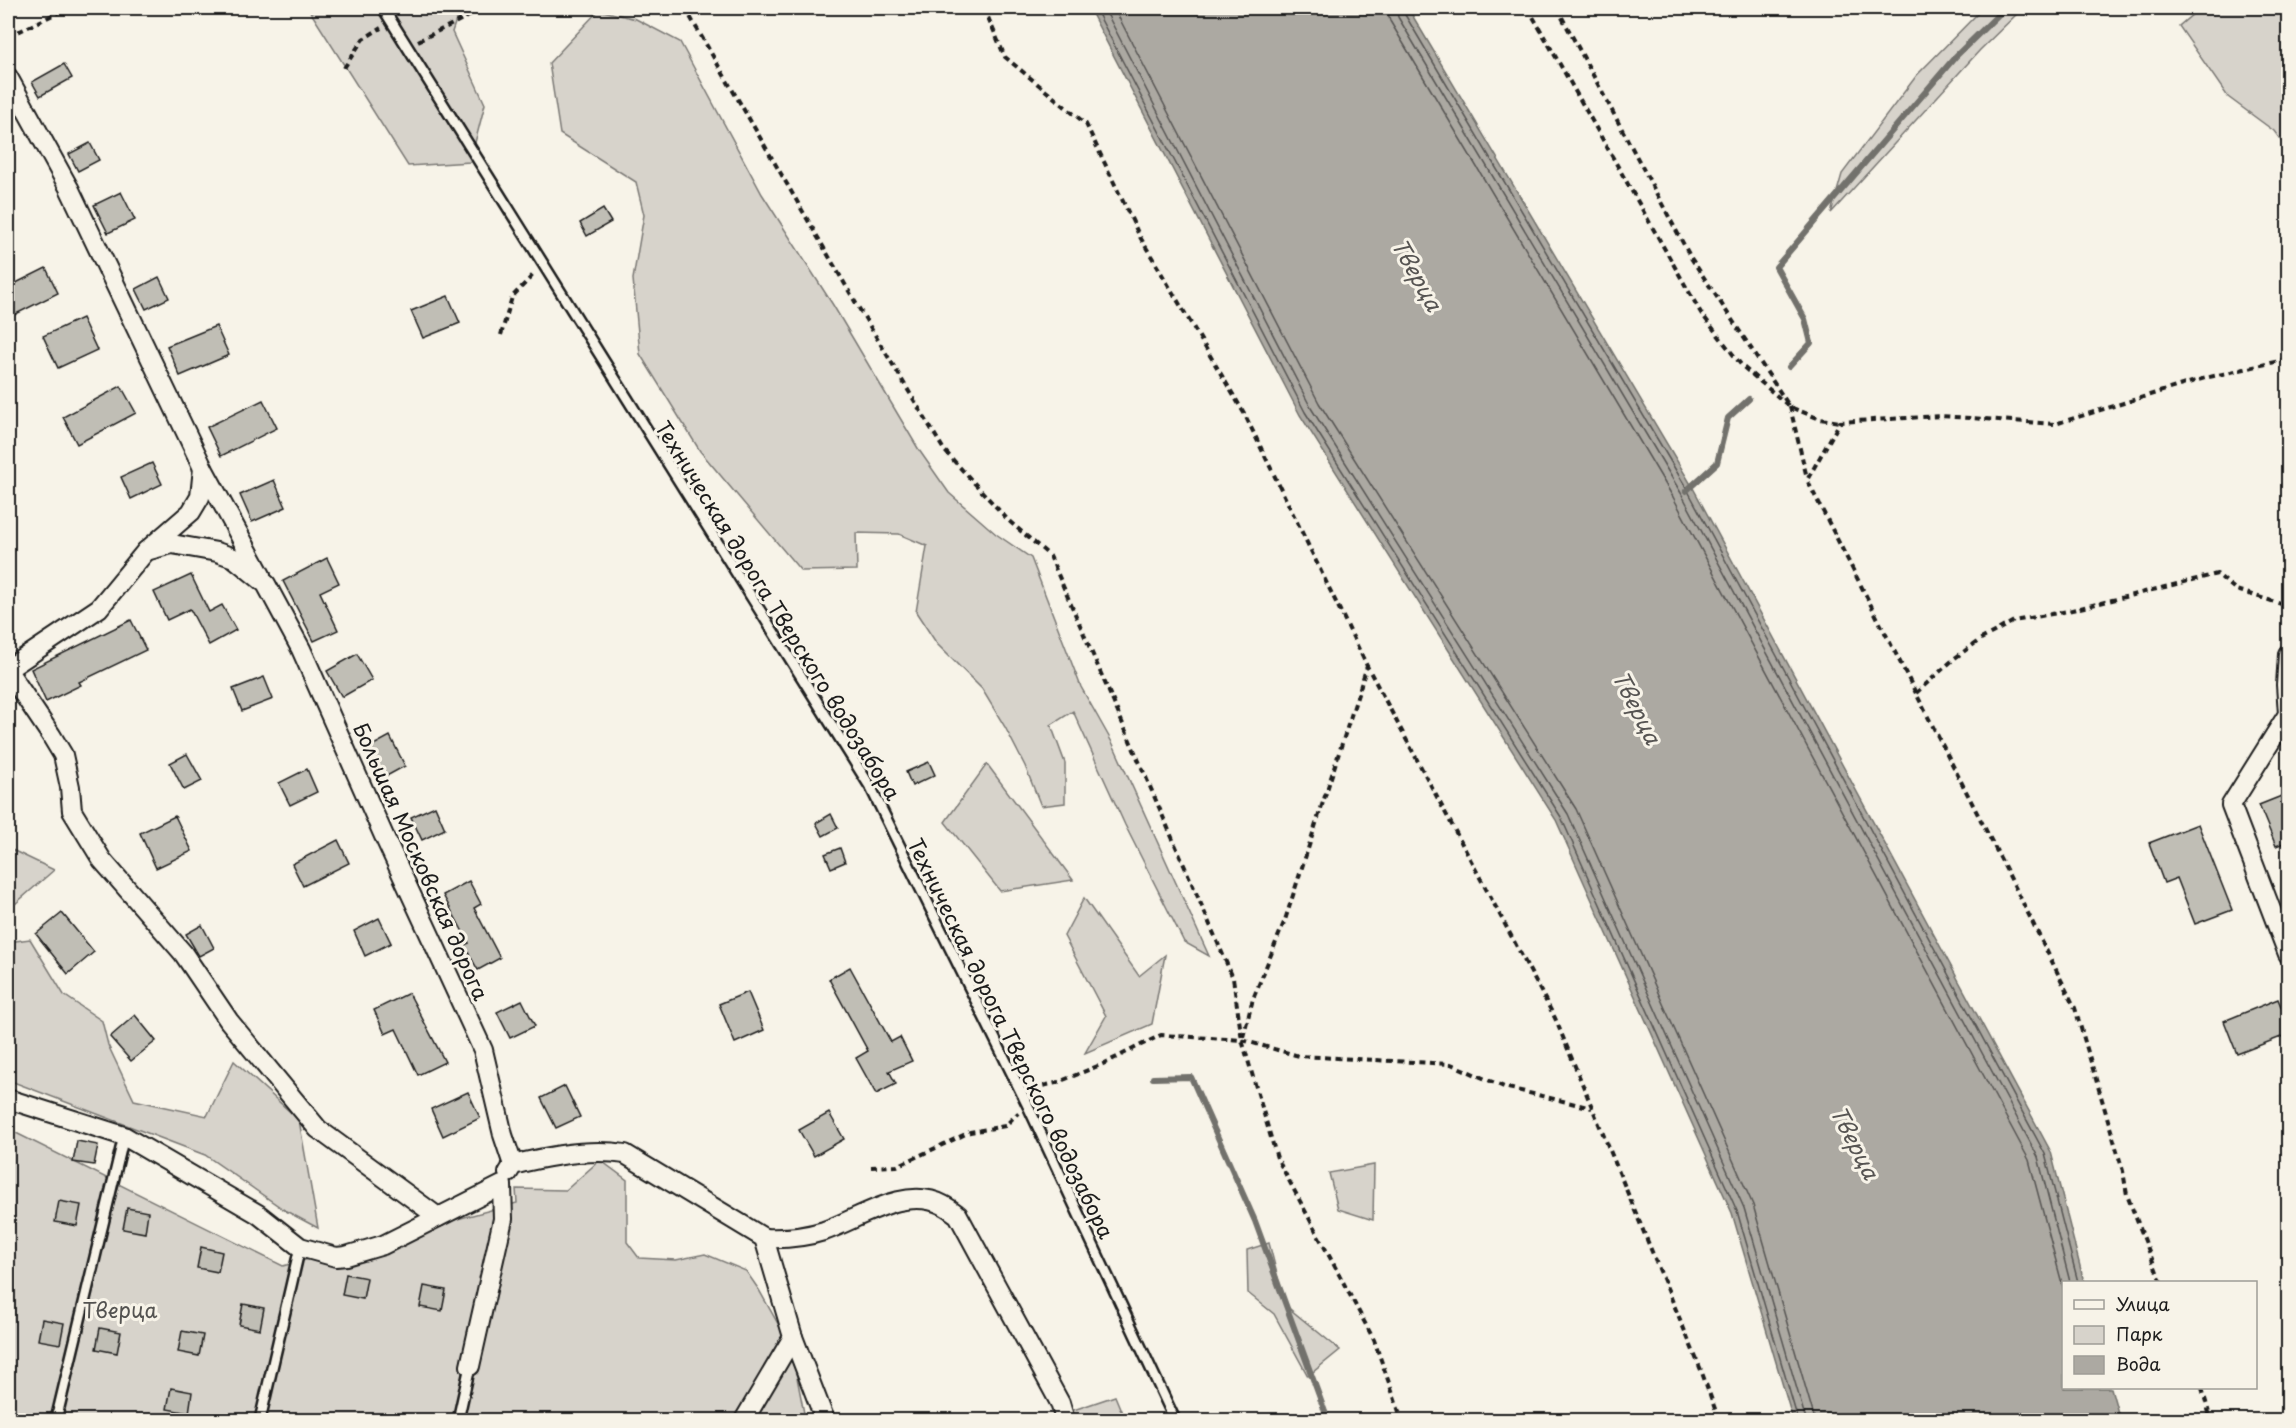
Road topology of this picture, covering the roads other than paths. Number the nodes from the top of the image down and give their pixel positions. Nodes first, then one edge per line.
1 (382, 8) edge
2 (8, 77) edge
3 (204, 468) junction
4 (146, 550) junction
5 (266, 584) junction
6 (2289, 654) edge
7 (8, 670) edge
8 (2289, 954) edge
9 (8, 1099) edge
10 (124, 1136) junction
11 (513, 1165) junction
12 (502, 1185) junction
13 (438, 1217) junction
14 (764, 1238) junction
15 (300, 1247) junction
16 (793, 1337) junction
17 (470, 1366) joint
18 (56, 1420) edge
19 (261, 1420) edge
20 (458, 1420) edge
21 (744, 1420) edge
22 (825, 1420) edge
23 (1065, 1420) edge
24 (1175, 1420) edge

1 - 24 lane, Техническая дорога Тверского водозабора
2 - 3 street, Большая Московская дорога
3 - 4 street
3 - 5 street, Большая Московская дорога
4 - 5 street, Большая Московская дорога
4 - 7 street
5 - 11 street, Большая Московская дорога
6 - 8 street
7 - 13 street
9 - 10 street
10 - 15 street
10 - 18 lane
11 - 12 street
11 - 14 street
12 - 13 street
12 - 17 street
13 - 15 street
14 - 16 street
14 - 23 street
15 - 19 lane
16 - 21 street
16 - 22 street
17 - 20 lane

